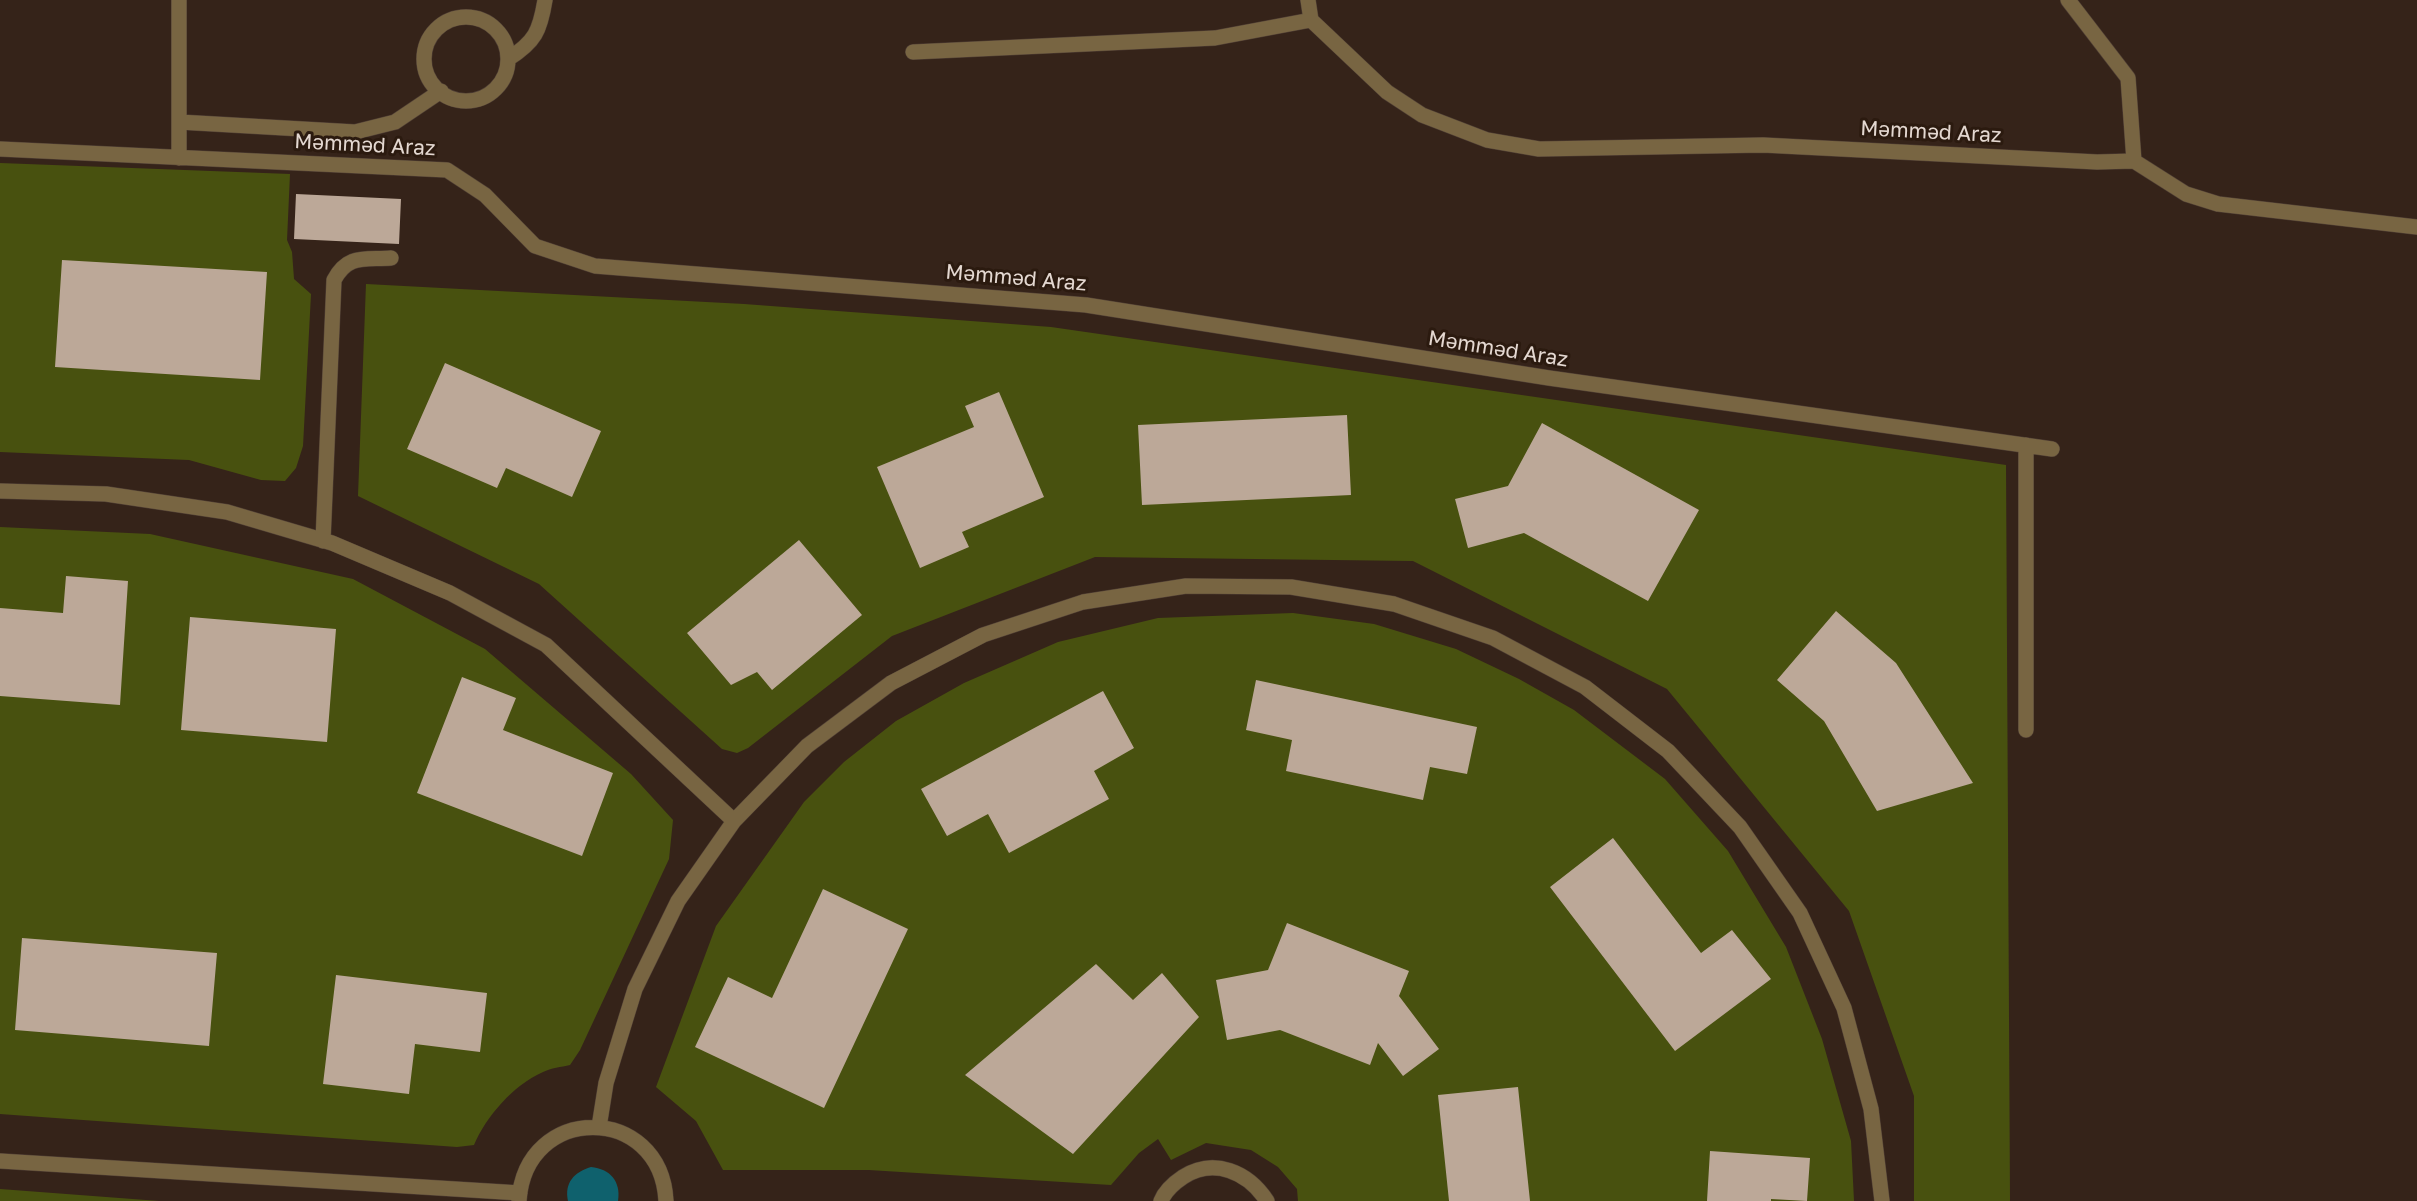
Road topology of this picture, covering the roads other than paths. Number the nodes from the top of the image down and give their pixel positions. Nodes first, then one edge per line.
1 (179, 0) edge
2 (545, 0) edge
3 (1308, 0) edge
4 (2068, 0) edge
5 (1311, 20) junction
6 (913, 52) dead end
7 (508, 58) junction
8 (441, 91) junction
9 (179, 122) junction
10 (0, 149) edge
11 (179, 158) junction
12 (2134, 161) junction
13 (2417, 227) edge
14 (391, 258) dead end
15 (2026, 445) junction
16 (2052, 449) dead end
17 (0, 491) edge
18 (323, 541) junction
19 (2026, 730) dead end
20 (735, 821) junction
21 (598, 1127) junction
22 (0, 1161) edge
23 (520, 1197) edge
24 (666, 1201) edge
25 (671, 1201) edge
26 (1161, 1201) edge
27 (1267, 1201) edge
28 (1882, 1201) edge

1 - 9 street
2 - 7 street
3 - 5 street
4 - 12 street
5 - 6 street
5 - 12 street, Məmməd Araz
7 - 8 street
7 - 8 street
8 - 9 street
9 - 11 street
10 - 11 street, Məmməd Araz
11 - 15 street, Məmməd Araz
12 - 13 street
14 - 18 street
15 - 16 street, Məmməd Araz
15 - 19 street
17 - 18 street
18 - 20 street
20 - 21 street
20 - 28 street
21 - 23 street
21 - 24 street
22 - 23 street
24 - 25 street
26 - 27 street

